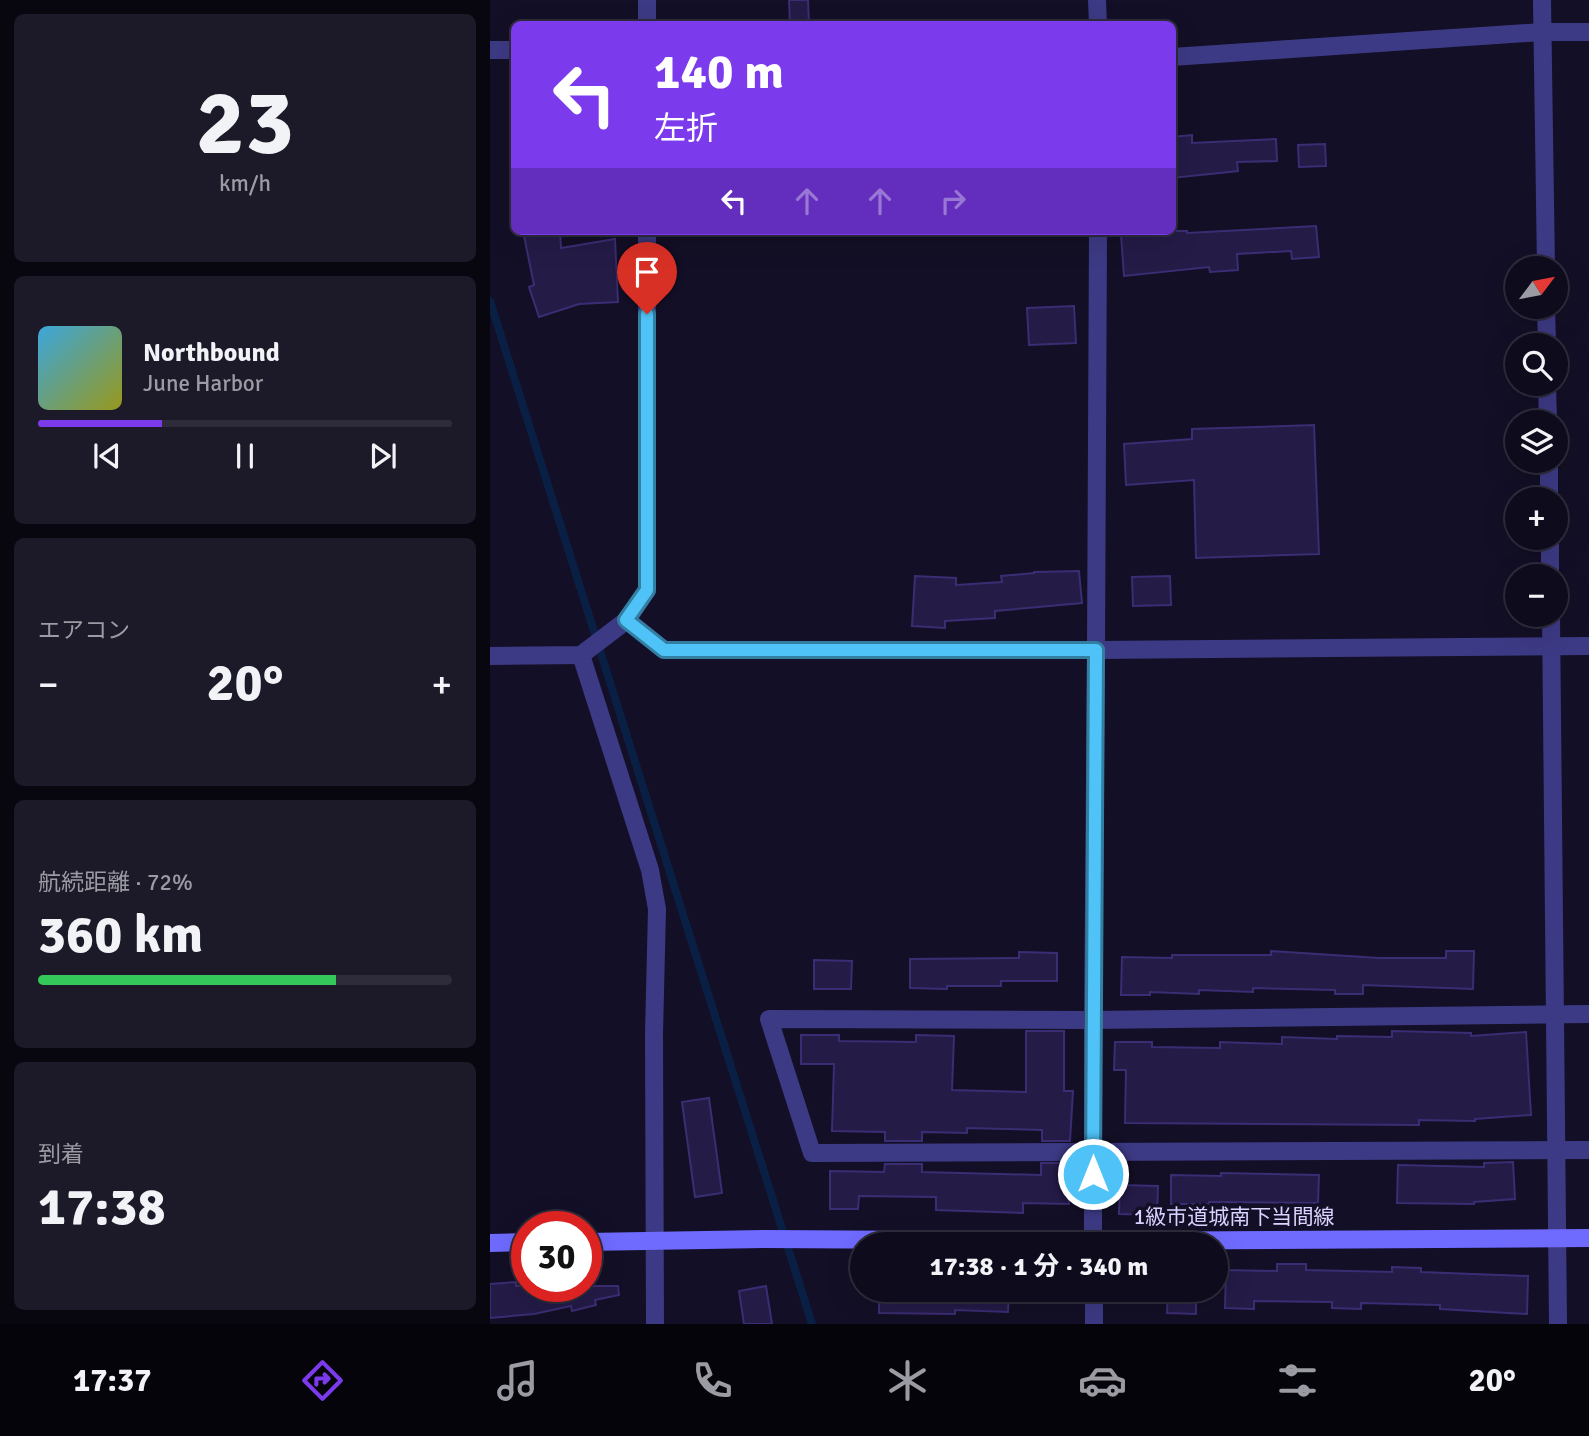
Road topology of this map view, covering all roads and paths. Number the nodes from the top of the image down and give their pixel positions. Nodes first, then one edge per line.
1 (647, 0) edge
2 (1097, 0) edge
3 (1542, 0) edge
4 (647, 21) edge
5 (1098, 21) edge
6 (1542, 32) junction
7 (1589, 32) edge
8 (490, 50) edge
9 (511, 50) edge
10 (1176, 57) edge
11 (647, 235) edge
12 (1098, 235) edge
13 (1546, 256) edge
14 (626, 620) junction
15 (1551, 627) edge
16 (1552, 646) junction
17 (1589, 646) edge
18 (1096, 650) junction
19 (581, 655) junction
20 (490, 656) edge
21 (1555, 1014) junction
22 (1589, 1014) edge
23 (1093, 1020) junction
24 (1556, 1150) junction
25 (1589, 1150) edge
26 (1093, 1152) junction
27 (1093, 1232) edge
28 (1557, 1238) junction
29 (1589, 1238) edge
30 (850, 1239) edge
31 (654, 1241) junction
32 (511, 1242) edge
33 (602, 1242) edge
34 (1228, 1242) edge
35 (490, 1243) edge
36 (1094, 1302) edge
37 (655, 1324) edge
38 (1094, 1324) edge
39 (1558, 1324) edge

1 - 4 street
2 - 5 street
3 - 6 street
6 - 7 street
6 - 10 street
6 - 13 street
8 - 9 street
11 - 14 street
12 - 18 street
14 - 18 street
14 - 19 street
15 - 16 street
16 - 17 street
16 - 18 street
16 - 21 street
18 - 23 street
19 - 20 street
19 - 31 street
21 - 22 street
21 - 23 street
21 - 24 street
23 - 26 street
23 - 26 street
24 - 25 street
24 - 26 street
24 - 28 street
26 - 27 street
28 - 29 street, 1級市道城南下当間線
28 - 34 street, 1級市道城南下当間線
28 - 39 street
30 - 31 street, 1級市道城南下当間線
31 - 33 street, 1級市道城南下当間線
31 - 37 street
32 - 35 street
36 - 38 street

